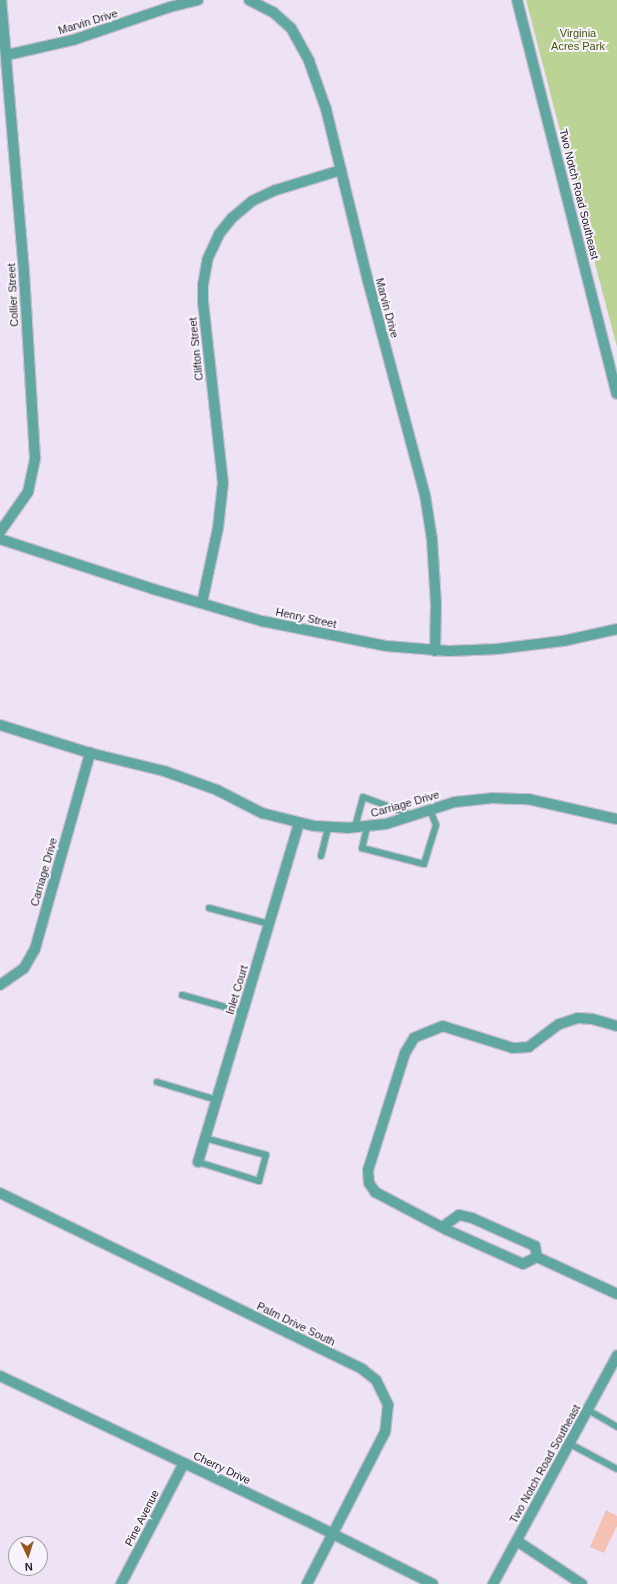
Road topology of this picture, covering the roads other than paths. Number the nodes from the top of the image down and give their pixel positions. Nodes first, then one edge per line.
1 (1, 0) edge
2 (198, 0) edge
3 (249, 0) edge
4 (517, 0) edge
5 (264, 3) edge
6 (7, 55) junction
7 (341, 170) junction
8 (617, 394) edge
9 (0, 532) edge
10 (0, 539) edge
11 (202, 603) junction
12 (617, 629) edge
13 (435, 651) junction
14 (0, 725) edge
15 (90, 753) junction
16 (430, 809) junction
17 (413, 815) junction
18 (617, 819) edge
19 (299, 824) junction
20 (328, 827) junction
21 (367, 827) junction
22 (355, 828) junction
23 (321, 856) dead end
24 (209, 908) dead end
25 (269, 924) junction
26 (0, 984) edge
27 (182, 995) dead end
28 (243, 1012) junction
29 (617, 1026) edge
30 (157, 1082) dead end
31 (217, 1100) junction
32 (205, 1138) junction
33 (198, 1162) joint
34 (0, 1193) edge
35 (442, 1227) junction
36 (537, 1257) junction
37 (617, 1294) edge
38 (617, 1356) edge
39 (0, 1376) edge
40 (588, 1410) junction
41 (617, 1427) edge
42 (570, 1444) junction
43 (184, 1463) junction
44 (617, 1469) edge
45 (333, 1534) junction
46 (517, 1541) junction
47 (121, 1584) edge
48 (307, 1584) edge
49 (433, 1584) edge
50 (493, 1584) edge
51 (582, 1584) edge

1 - 6 street, Collier Street
2 - 6 street, Marvin Drive
3 - 5 street, Marvin Drive
4 - 8 street, Two Notch Road Southeast
5 - 7 street, Marvin Drive
6 - 9 street, Collier Street
7 - 11 street, Clifton Street
7 - 13 street, Marvin Drive
10 - 11 street, Henry Street
11 - 13 street, Henry Street
12 - 13 street, Henry Street
14 - 15 street, Carriage Drive
15 - 19 street, Carriage Drive
15 - 26 street, Carriage Drive
16 - 17 street, Carriage Drive
16 - 18 street, Carriage Drive
16 - 21 lane
17 - 21 street, Carriage Drive
17 - 22 lane
19 - 20 street, Carriage Drive
19 - 25 street, Inlet Court
20 - 22 street, Carriage Drive
20 - 23 lane
21 - 22 street, Carriage Drive
24 - 25 lane
25 - 28 street, Inlet Court
27 - 28 lane
28 - 31 street, Inlet Court
29 - 35 street
30 - 31 lane
31 - 32 street, Inlet Court
32 - 33 street, Inlet Court
32 - 33 lane
34 - 45 street, Palm Drive South
35 - 36 street
35 - 36 street
36 - 37 street
38 - 40 street, Two Notch Road Southeast
39 - 43 street, Cherry Drive
40 - 41 lane
40 - 42 street, Two Notch Road Southeast
42 - 44 lane
42 - 46 street, Two Notch Road Southeast
43 - 45 street, Cherry Drive
43 - 47 street, Pine Avenue
45 - 48 street, Palm Drive South
45 - 49 street, Cherry Drive
46 - 50 street, Two Notch Road Southeast
46 - 51 street

